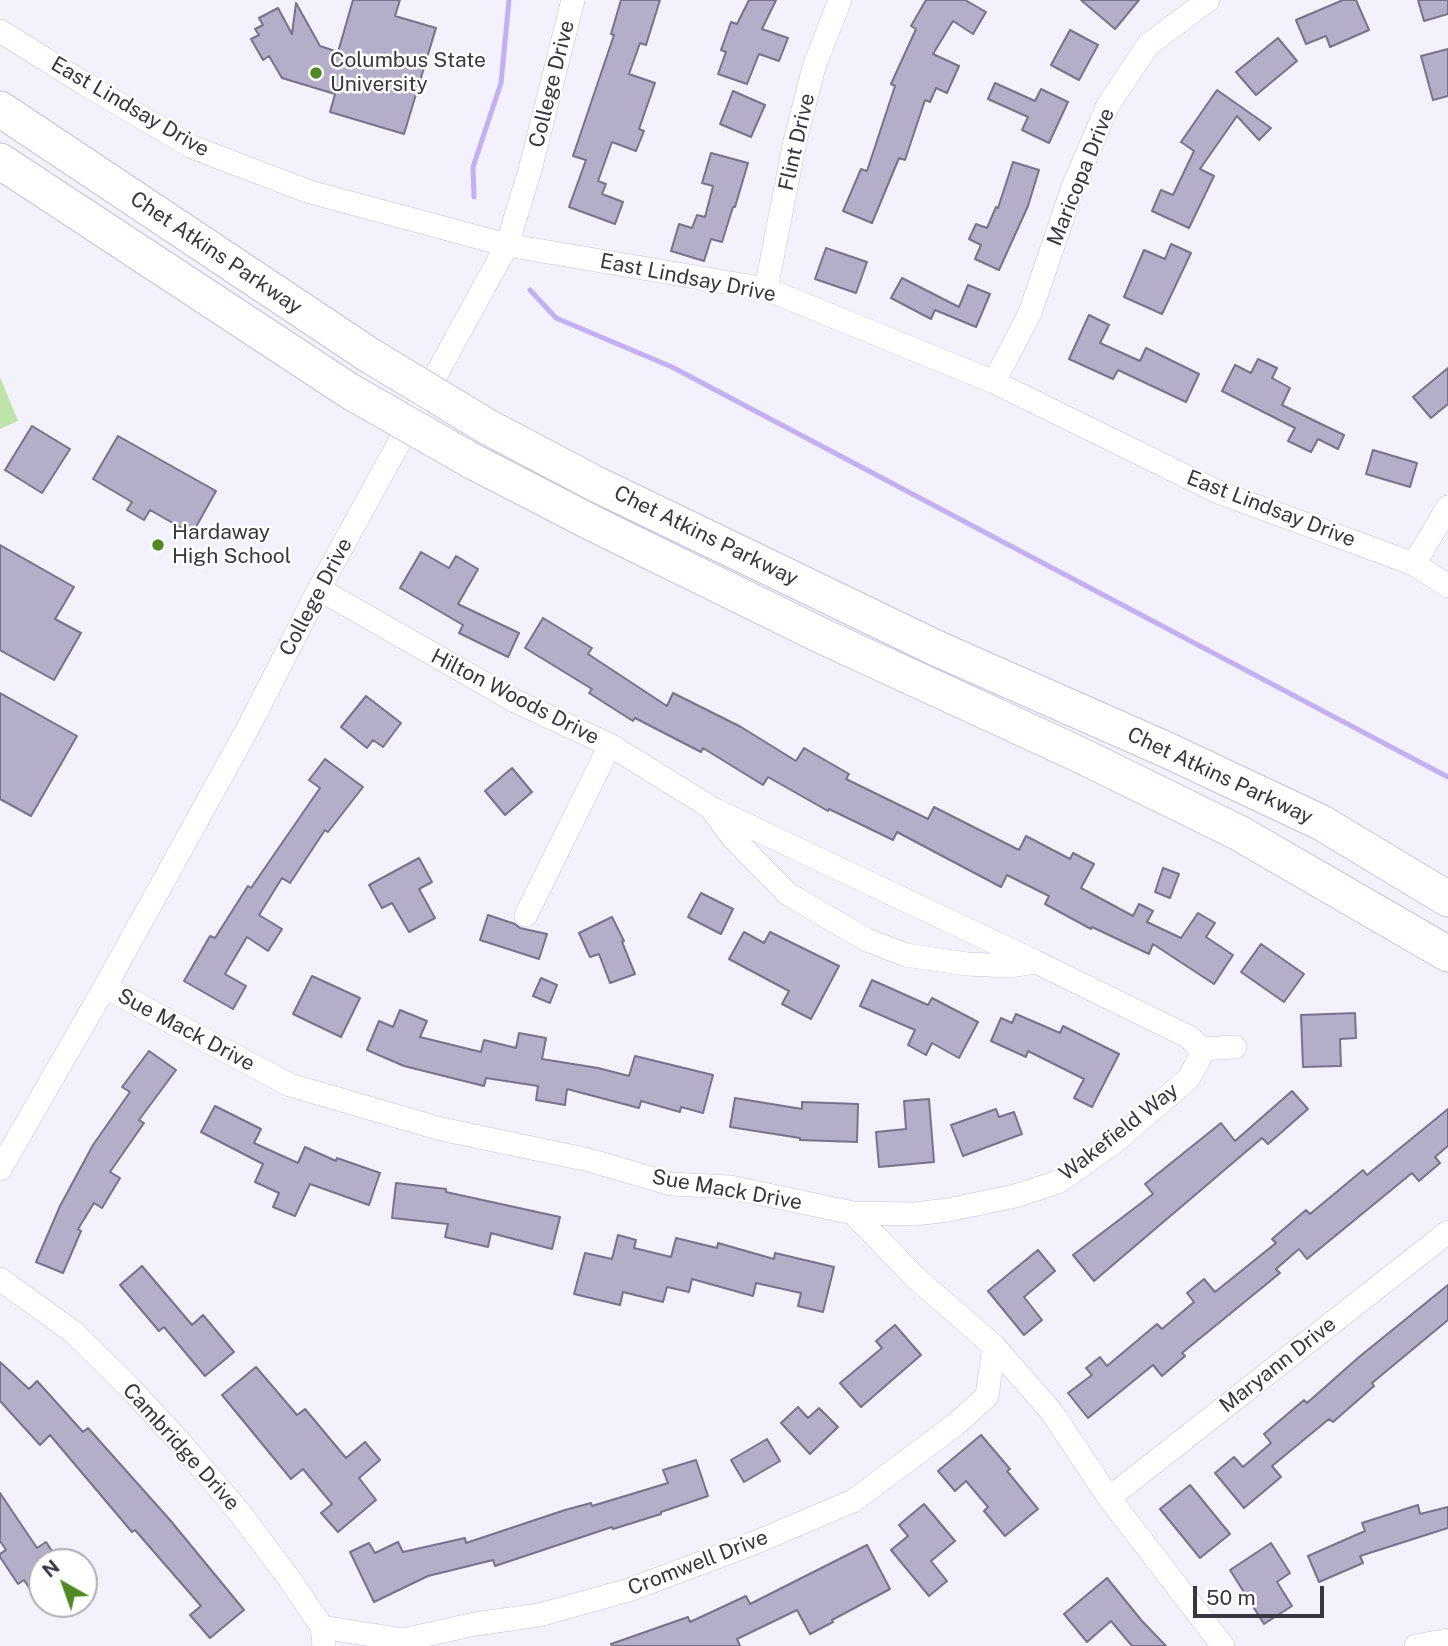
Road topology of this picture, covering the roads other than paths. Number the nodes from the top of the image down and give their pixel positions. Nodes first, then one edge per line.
1 (573, 0) edge
2 (841, 0) edge
3 (1208, 0) edge
4 (0, 30) edge
5 (0, 109) edge
6 (0, 161) edge
7 (507, 245) junction
8 (766, 289) junction
9 (994, 383) junction
10 (1448, 507) edge
11 (1414, 564) junction
12 (1448, 586) edge
13 (319, 589) junction
14 (610, 745) junction
15 (710, 807) junction
16 (1448, 900) edge
17 (526, 915) dead end
18 (1448, 954) edge
19 (1036, 962) junction
20 (105, 987) junction
21 (1235, 1047) dead end
22 (1201, 1049) junction
23 (0, 1169) edge
24 (853, 1213) junction
25 (1448, 1232) edge
26 (0, 1279) edge
27 (994, 1346) junction
28 (1109, 1498) junction
29 (323, 1637) edge
30 (1448, 1640) edge
31 (1223, 1646) edge
32 (1416, 1646) edge

1 - 7 street, College Drive
2 - 8 street, Flint Drive
3 - 9 street, Maricopa Drive
4 - 7 street, East Lindsay Drive
5 - 16 highway, Chet Atkins Parkway, bridge
6 - 18 highway, Chet Atkins Parkway, bridge
7 - 8 street, East Lindsay Drive
7 - 13 street, College Drive
8 - 9 street, East Lindsay Drive
9 - 11 street, East Lindsay Drive
10 - 11 street
11 - 12 street, East Lindsay Drive
13 - 14 street, Hilton Woods Drive
13 - 20 street, College Drive
14 - 15 street, Hilton Woods Drive
14 - 17 street
15 - 19 street, Hilton Woods Drive
15 - 19 street, Hilton Woods Drive
19 - 22 street, Hilton Woods Drive
20 - 23 street, College Drive
20 - 24 street, Sue Mack Drive
21 - 22 street
22 - 24 street, Wakefield Way
24 - 27 street
25 - 28 street, Maryann Drive
26 - 29 street, Cambridge Drive
27 - 28 street
27 - 29 street, Cromwell Drive
28 - 31 street
30 - 32 street

